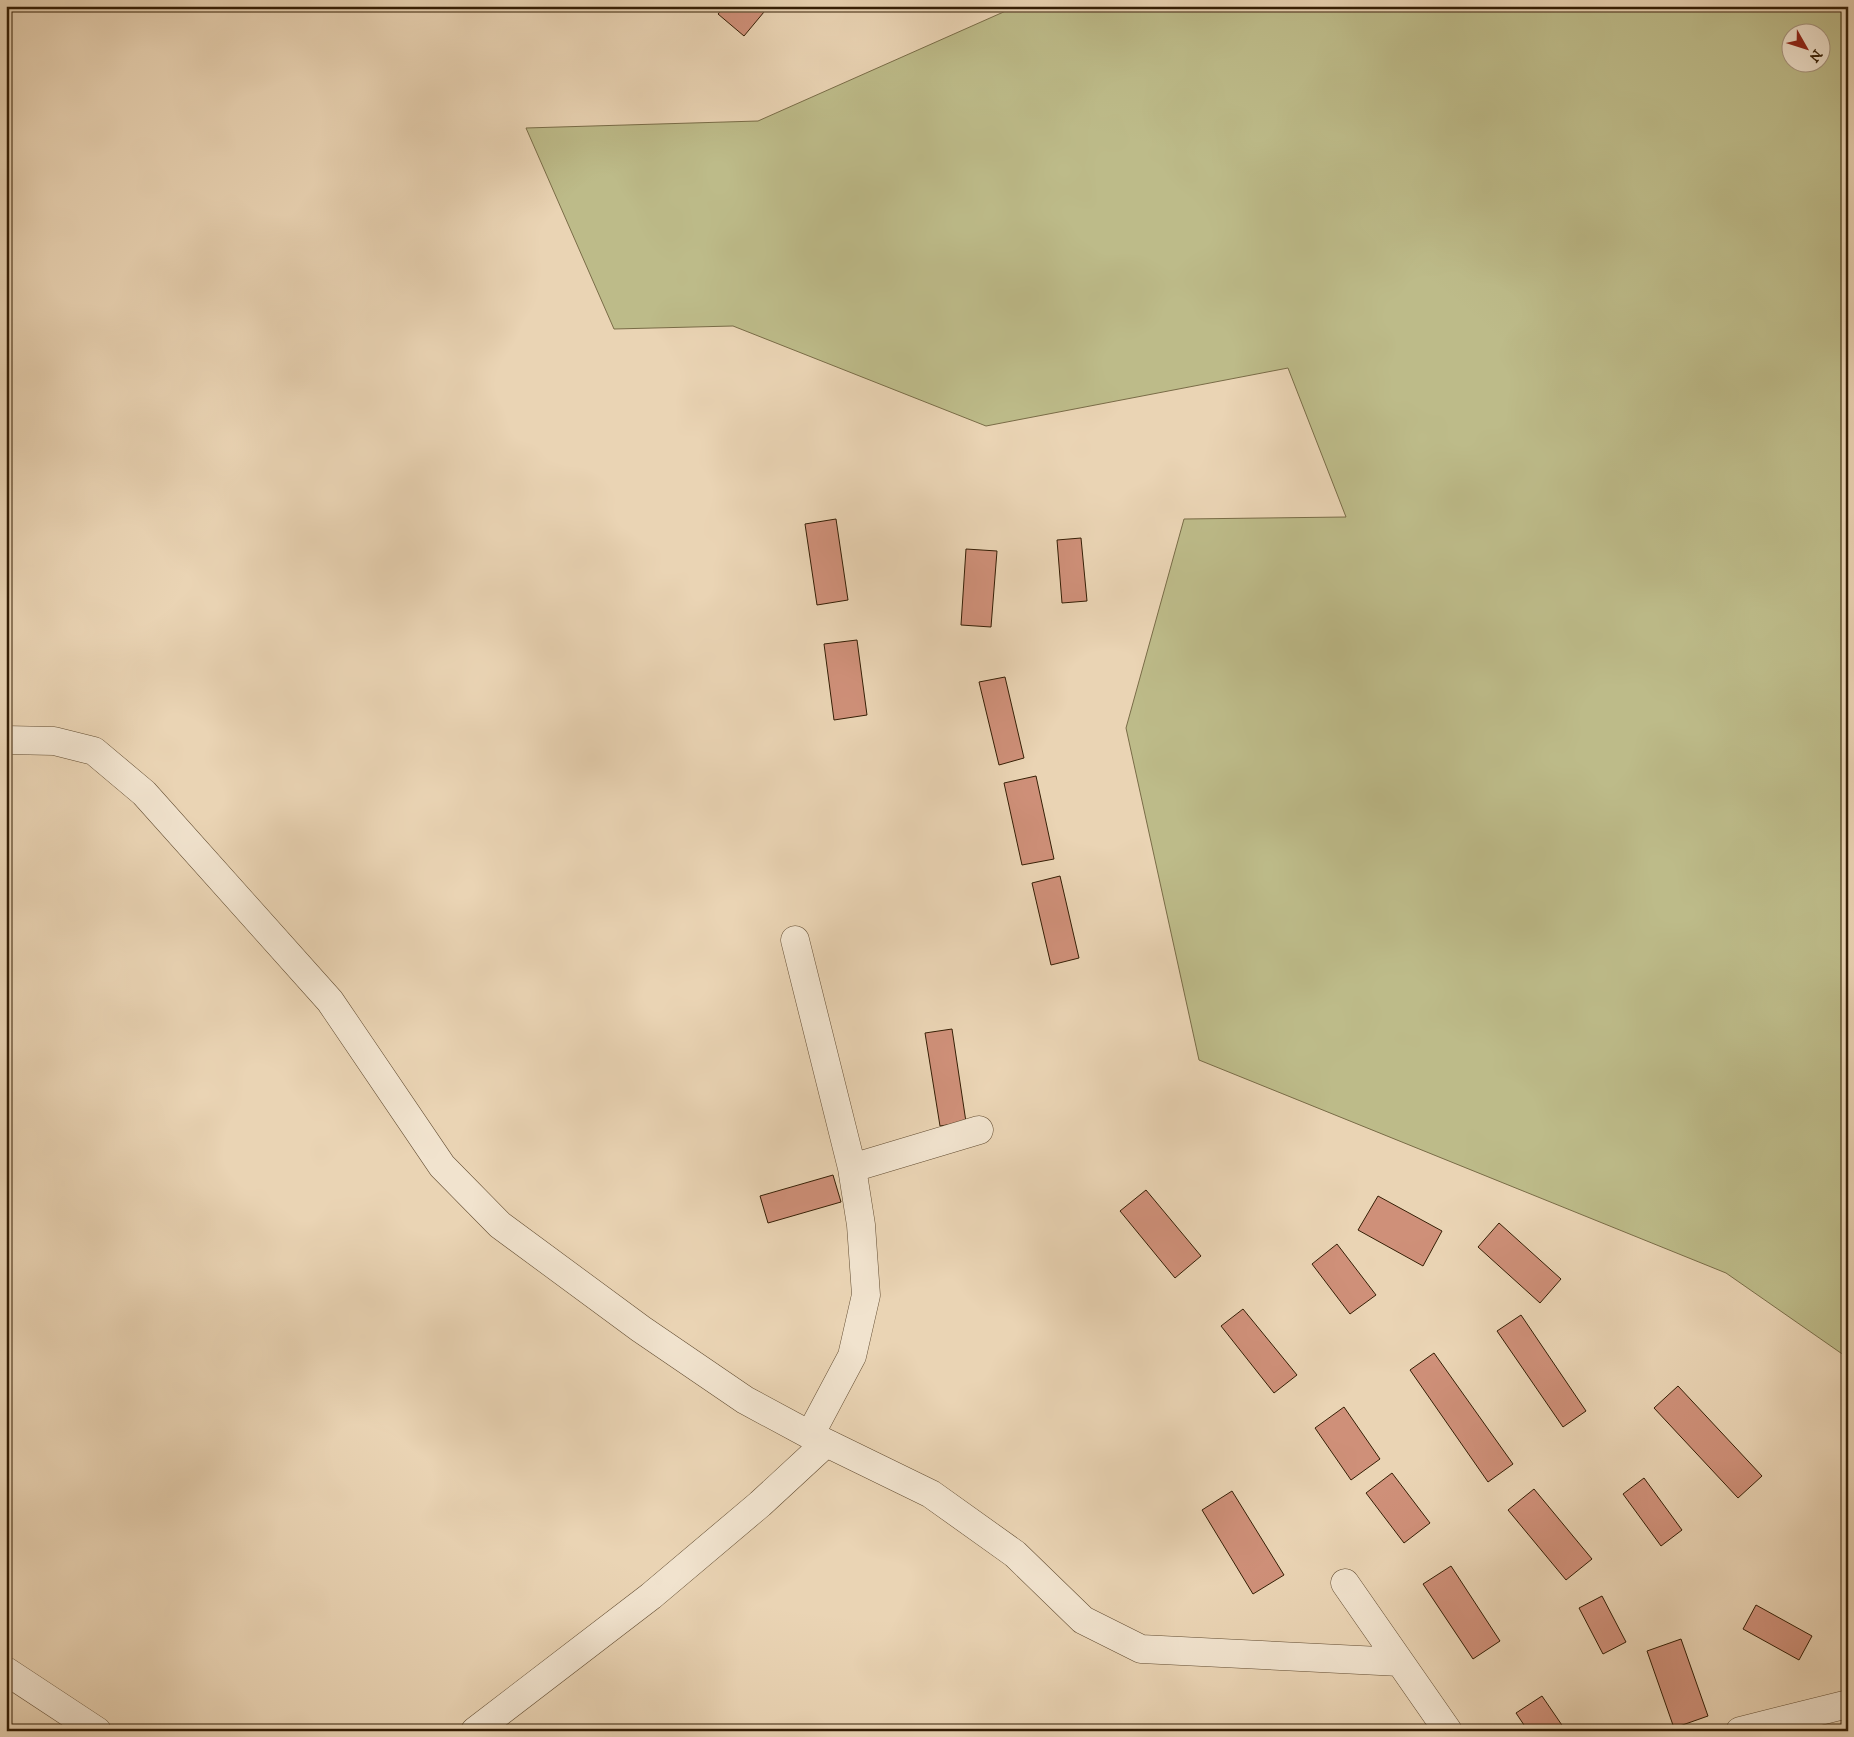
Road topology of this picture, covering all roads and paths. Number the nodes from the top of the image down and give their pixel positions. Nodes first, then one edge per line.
1 (6, 740) edge
2 (796, 940) dead end
3 (979, 1130) dead end
4 (852, 1168) junction
5 (818, 1439) junction
6 (1345, 1583) dead end
7 (1400, 1662) junction
8 (6, 1671) edge
9 (1848, 1704) edge
10 (97, 1731) edge
11 (476, 1731) edge
12 (1448, 1731) edge
13 (1740, 1731) edge

1 - 5 street
2 - 4 street
3 - 4 street
4 - 5 street
5 - 7 street
5 - 11 street
6 - 7 street
7 - 12 street
8 - 10 street
9 - 13 street

